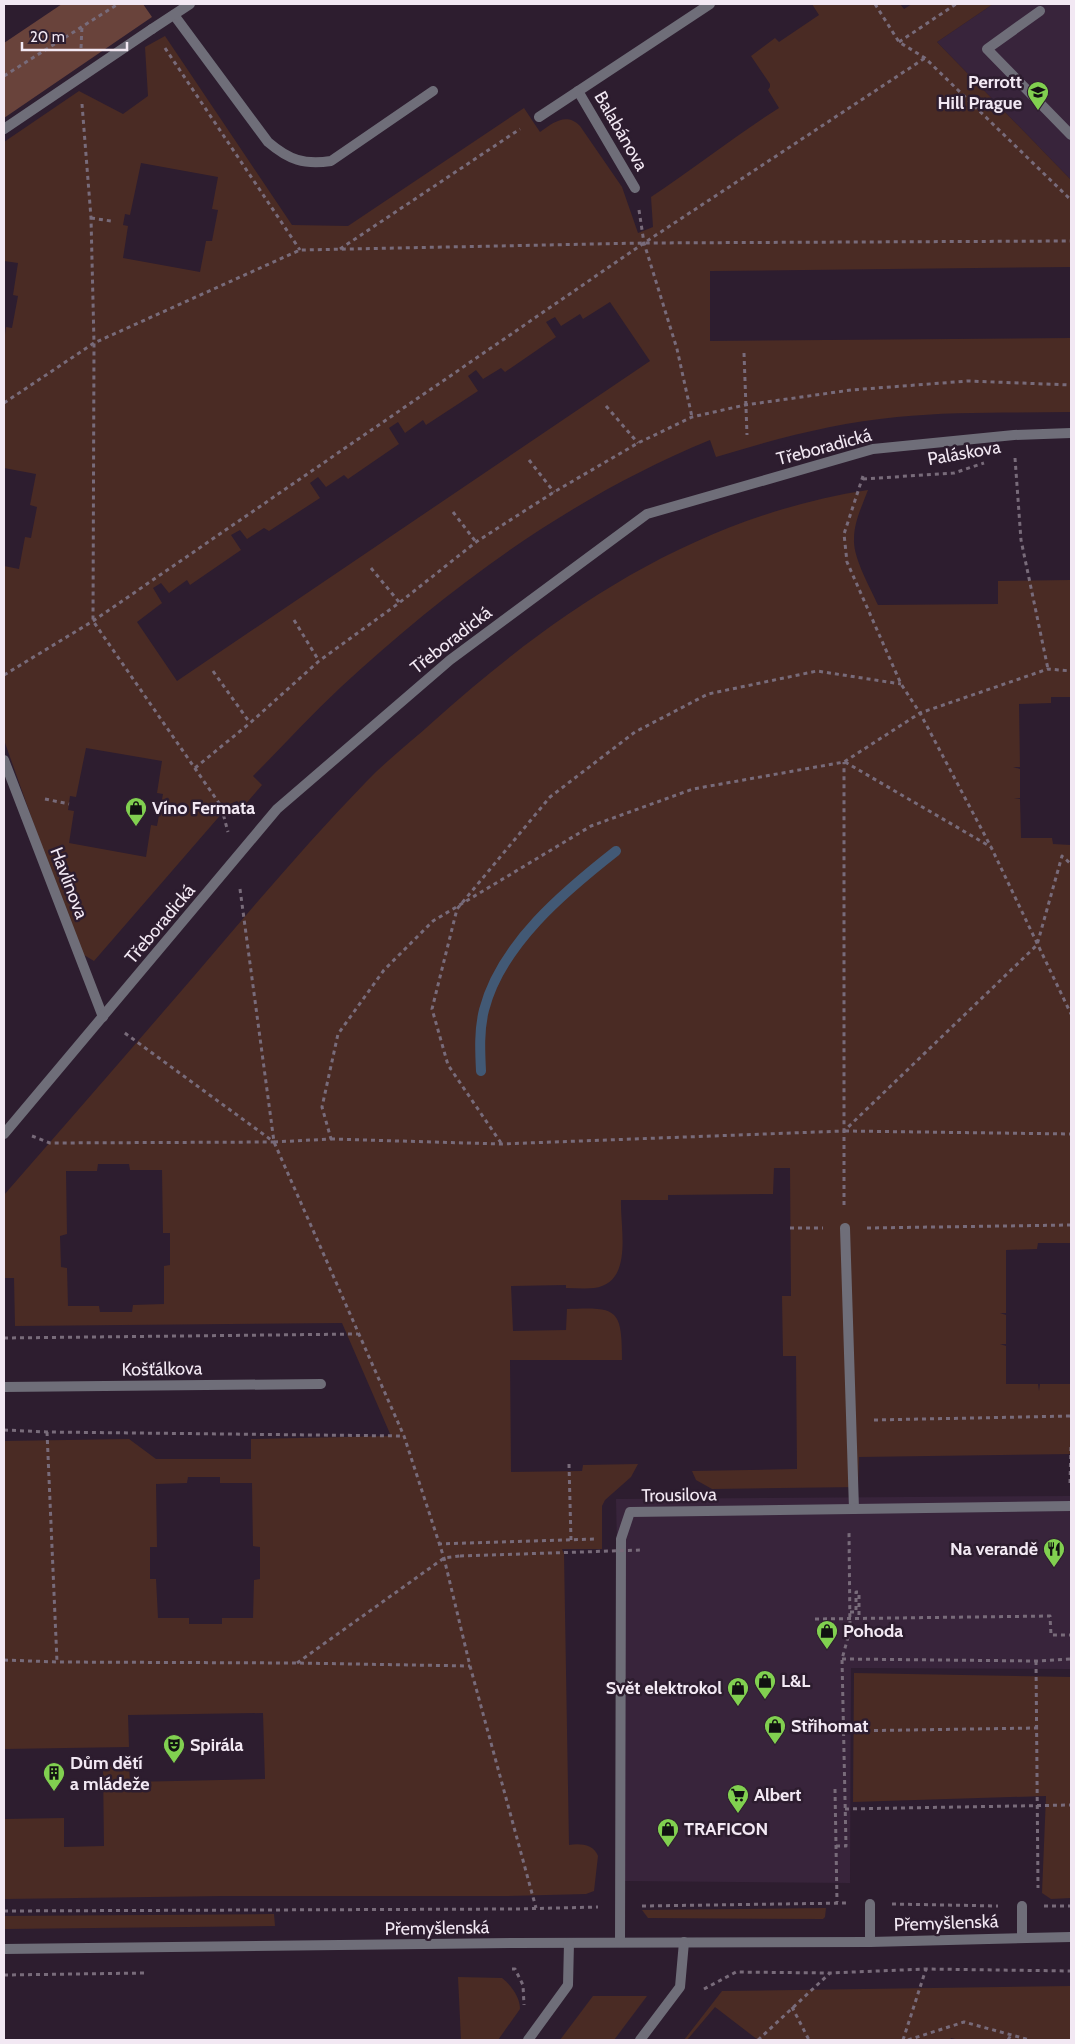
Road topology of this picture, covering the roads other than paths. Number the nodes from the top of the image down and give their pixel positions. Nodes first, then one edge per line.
1 (190, 4) edge
2 (710, 4) edge
3 (1040, 11) dead end
4 (174, 15) junction
5 (433, 91) dead end
6 (578, 91) junction
7 (538, 116) road end
8 (4, 129) edge
9 (1071, 135) edge
10 (635, 188) road end
11 (1071, 433) edge
12 (4, 760) edge
13 (103, 1017) junction
14 (6, 1131) edge
15 (845, 1228) road end
16 (321, 1384) dead end
17 (4, 1387) edge
18 (1071, 1506) edge
19 (854, 1509) junction
20 (870, 1904) dead end
21 (1022, 1906) dead end
22 (1022, 1937) junction
23 (1071, 1937) edge
24 (620, 1942) junction
25 (684, 1942) junction
26 (870, 1942) junction
27 (569, 1943) junction
28 (4, 1949) edge
29 (528, 2040) edge
30 (640, 2040) edge

1 - 4 street
2 - 6 street, Balabánova
3 - 9 street
4 - 5 street
4 - 8 street
6 - 7 street, Balabánova
6 - 10 street, Balabánova
11 - 13 street, Třeboradická
12 - 13 street, Havlínova
13 - 14 street, Třeboradická
15 - 19 street
16 - 17 street, Košťálkova
18 - 19 street, Trousilova
19 - 24 street, Trousilova
20 - 26 street, Přemyšlenská
21 - 22 street, Přemyšlenská
22 - 23 street, Přemyšlenská
22 - 26 street, Přemyšlenská
24 - 25 street, Přemyšlenská
24 - 27 street, Přemyšlenská
25 - 26 street, Přemyšlenská
25 - 30 street
27 - 28 street, Přemyšlenská
27 - 29 street

